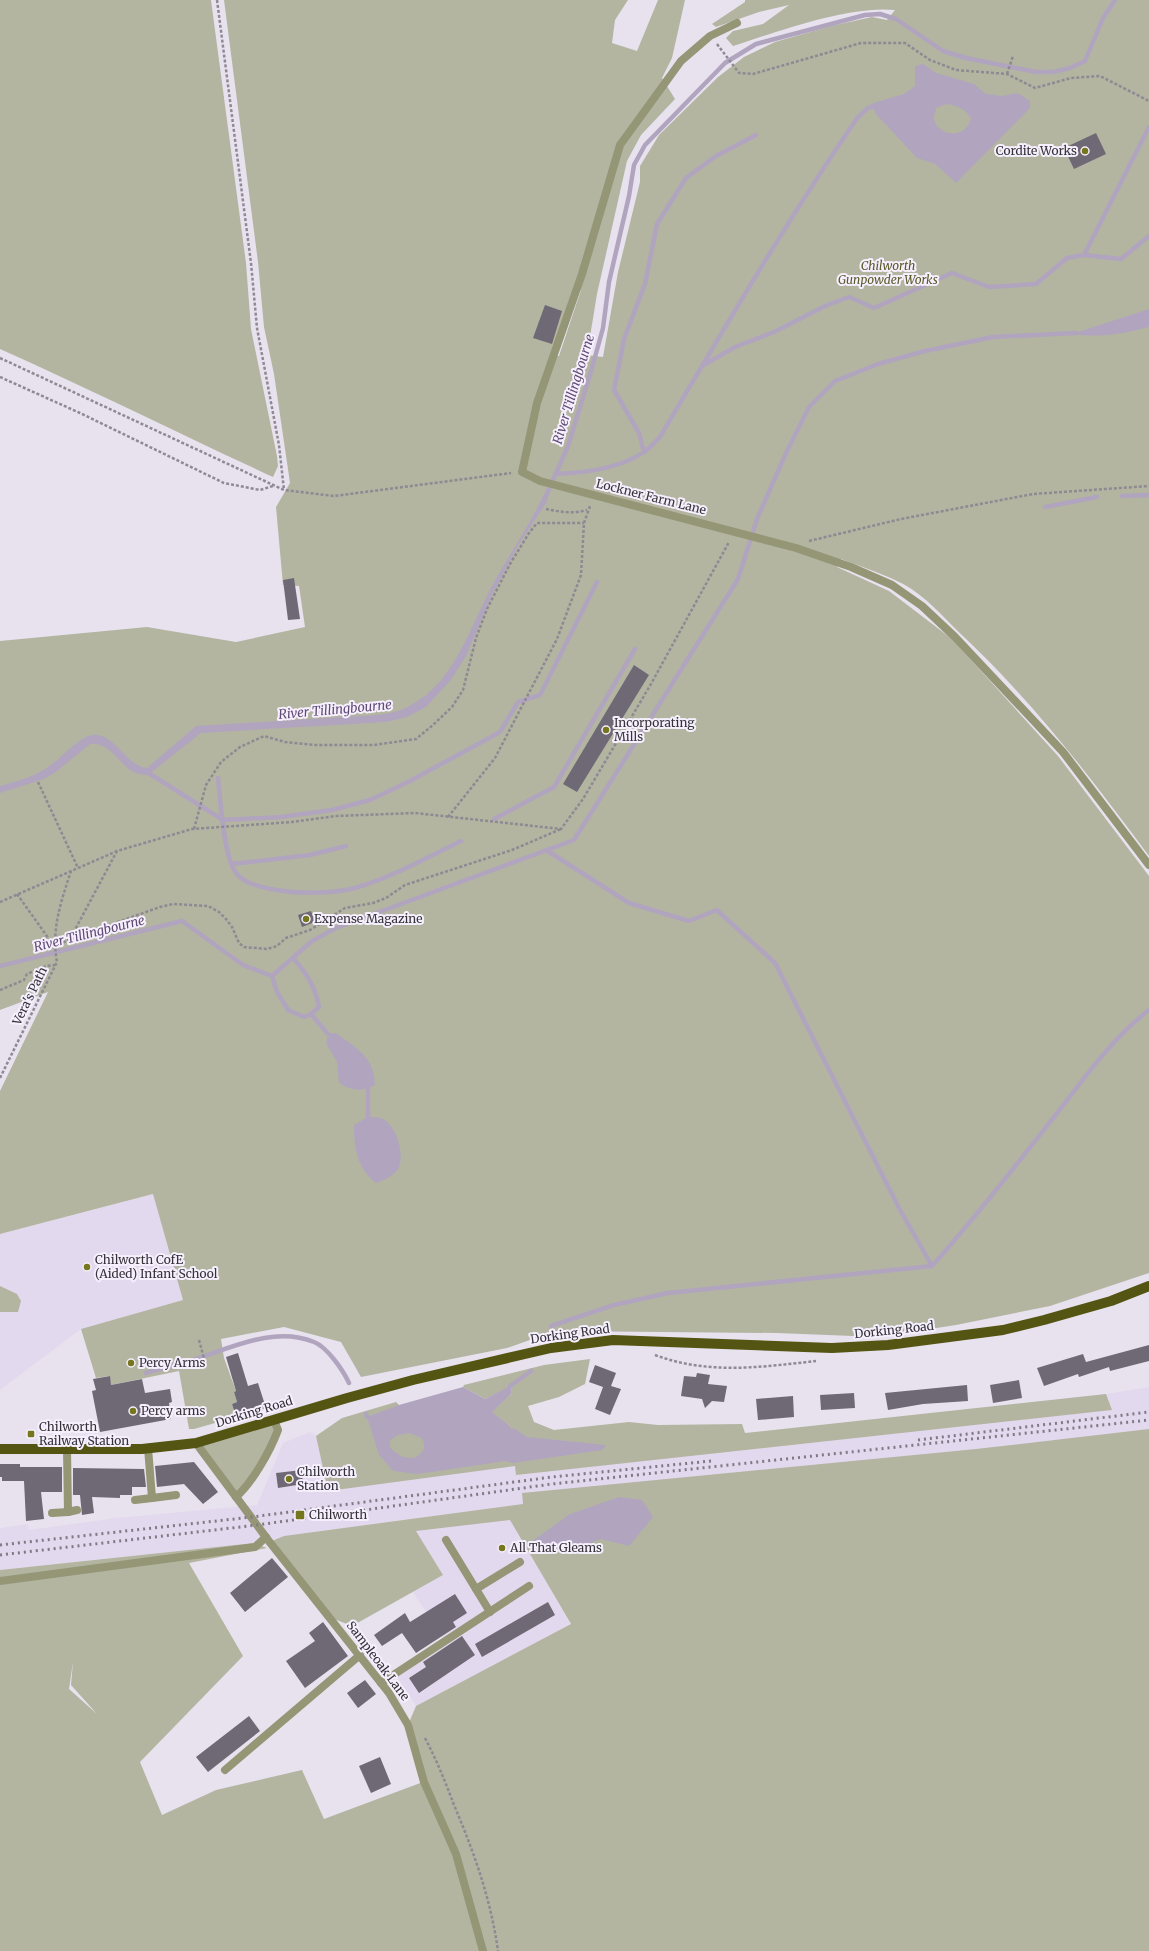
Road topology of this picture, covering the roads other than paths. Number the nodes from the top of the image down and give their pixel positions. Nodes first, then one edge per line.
1 (736, 23) dead end
2 (1149, 865) edge
3 (1149, 1286) edge
4 (274, 1420) junction
5 (196, 1443) junction
6 (148, 1448) junction
7 (0, 1449) edge
8 (67, 1449) junction
9 (176, 1496) dead end
10 (236, 1497) junction
11 (152, 1498) junction
12 (135, 1500) dead end
13 (77, 1510) dead end
14 (68, 1512) junction
15 (52, 1513) dead end
16 (266, 1537) junction
17 (446, 1540) dead end
18 (520, 1562) dead end
19 (0, 1581) edge
20 (529, 1586) dead end
21 (476, 1589) junction
22 (490, 1612) junction
23 (360, 1655) junction
24 (381, 1683) junction
25 (224, 1770) dead end
26 (483, 1951) edge

1 - 2 street, Lockner Farm Lane
3 - 4 main road, Dorking Road
4 - 5 main road, Dorking Road
4 - 10 street
5 - 6 main road, Dorking Road
5 - 10 street, Sampleoak Lane
6 - 8 main road, Dorking Road
6 - 11 street
7 - 8 main road, Dorking Road
8 - 14 street
9 - 11 street
10 - 16 street, Sampleoak Lane
11 - 12 street
13 - 14 street
14 - 15 street
16 - 19 street
16 - 23 street, Sampleoak Lane
17 - 21 street
18 - 21 street
20 - 22 street
21 - 22 street
22 - 24 street
23 - 24 street, Sampleoak Lane
23 - 25 street
24 - 26 street, Sampleoak Lane

